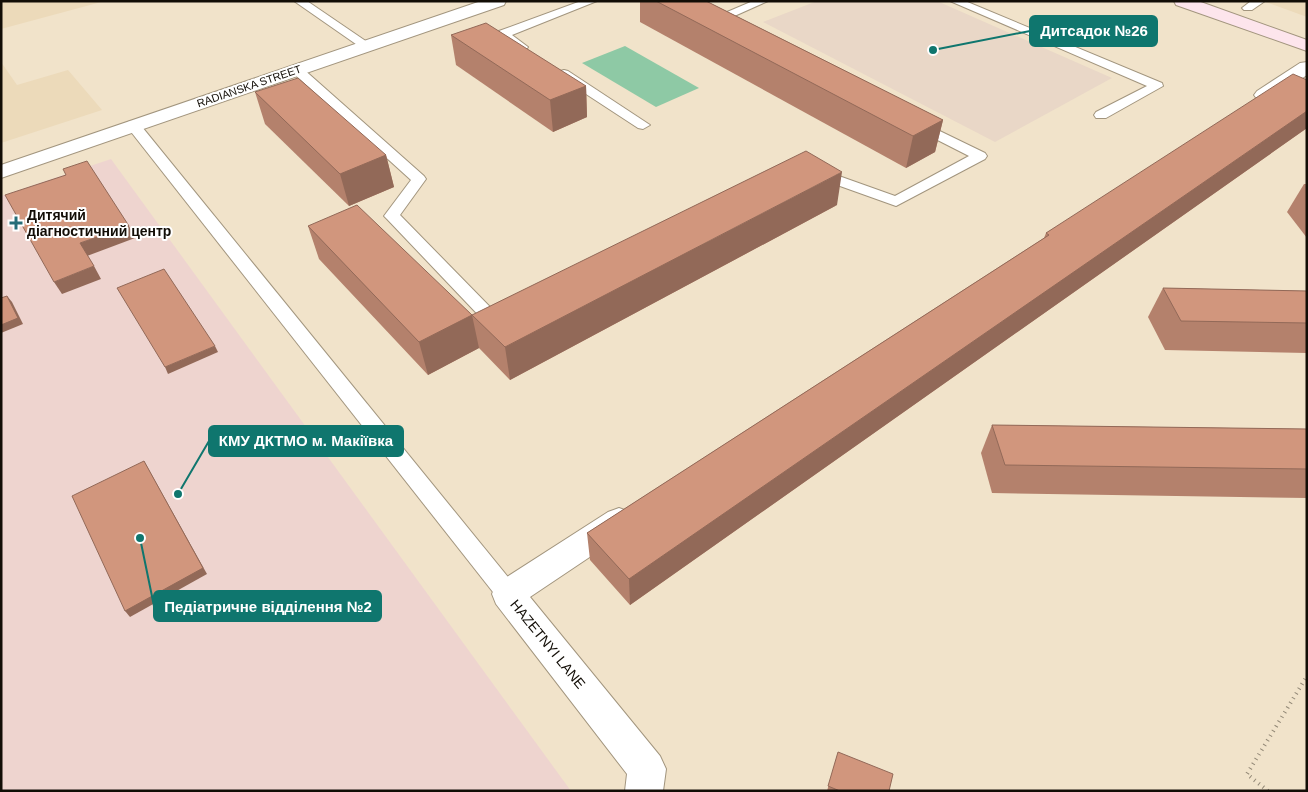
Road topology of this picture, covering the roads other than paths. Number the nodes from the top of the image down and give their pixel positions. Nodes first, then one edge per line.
1 (299, 1) edge
2 (498, 1) edge
3 (592, 1) edge
4 (763, 1) edge
5 (955, 1) edge
6 (1182, 1) edge
7 (1230, 1) edge
8 (1254, 4) edge
9 (703, 13) edge
10 (717, 20) junction
11 (1298, 26) dead end
12 (735, 29) edge
13 (367, 46) junction
14 (1307, 46) edge
15 (536, 55) edge
16 (552, 66) edge
17 (1307, 67) edge
18 (297, 70) junction
19 (1240, 111) edge
20 (1101, 115) dead end
21 (901, 116) edge
22 (644, 125) dead end
23 (133, 126) junction
24 (806, 170) edge
25 (1, 172) edge
26 (517, 305) edge
27 (641, 506) edge
28 (508, 594) junction
29 (644, 791) edge

1 - 13 lane
2 - 13 street, RADIANSKA STREET
3 - 15 lane
4 - 10 lane
5 - 20 lane
6 - 14 main road
7 - 8 main road
8 - 11 main road
9 - 10 lane
10 - 12 lane
13 - 18 street, RADIANSKA STREET
16 - 22 lane
17 - 19 street
18 - 23 street, RADIANSKA STREET
18 - 26 lane
21 - 24 lane
23 - 25 street, RADIANSKA STREET
23 - 28 lane
27 - 28 street, HAZETNYI LANE
28 - 29 street, HAZETNYI LANE

